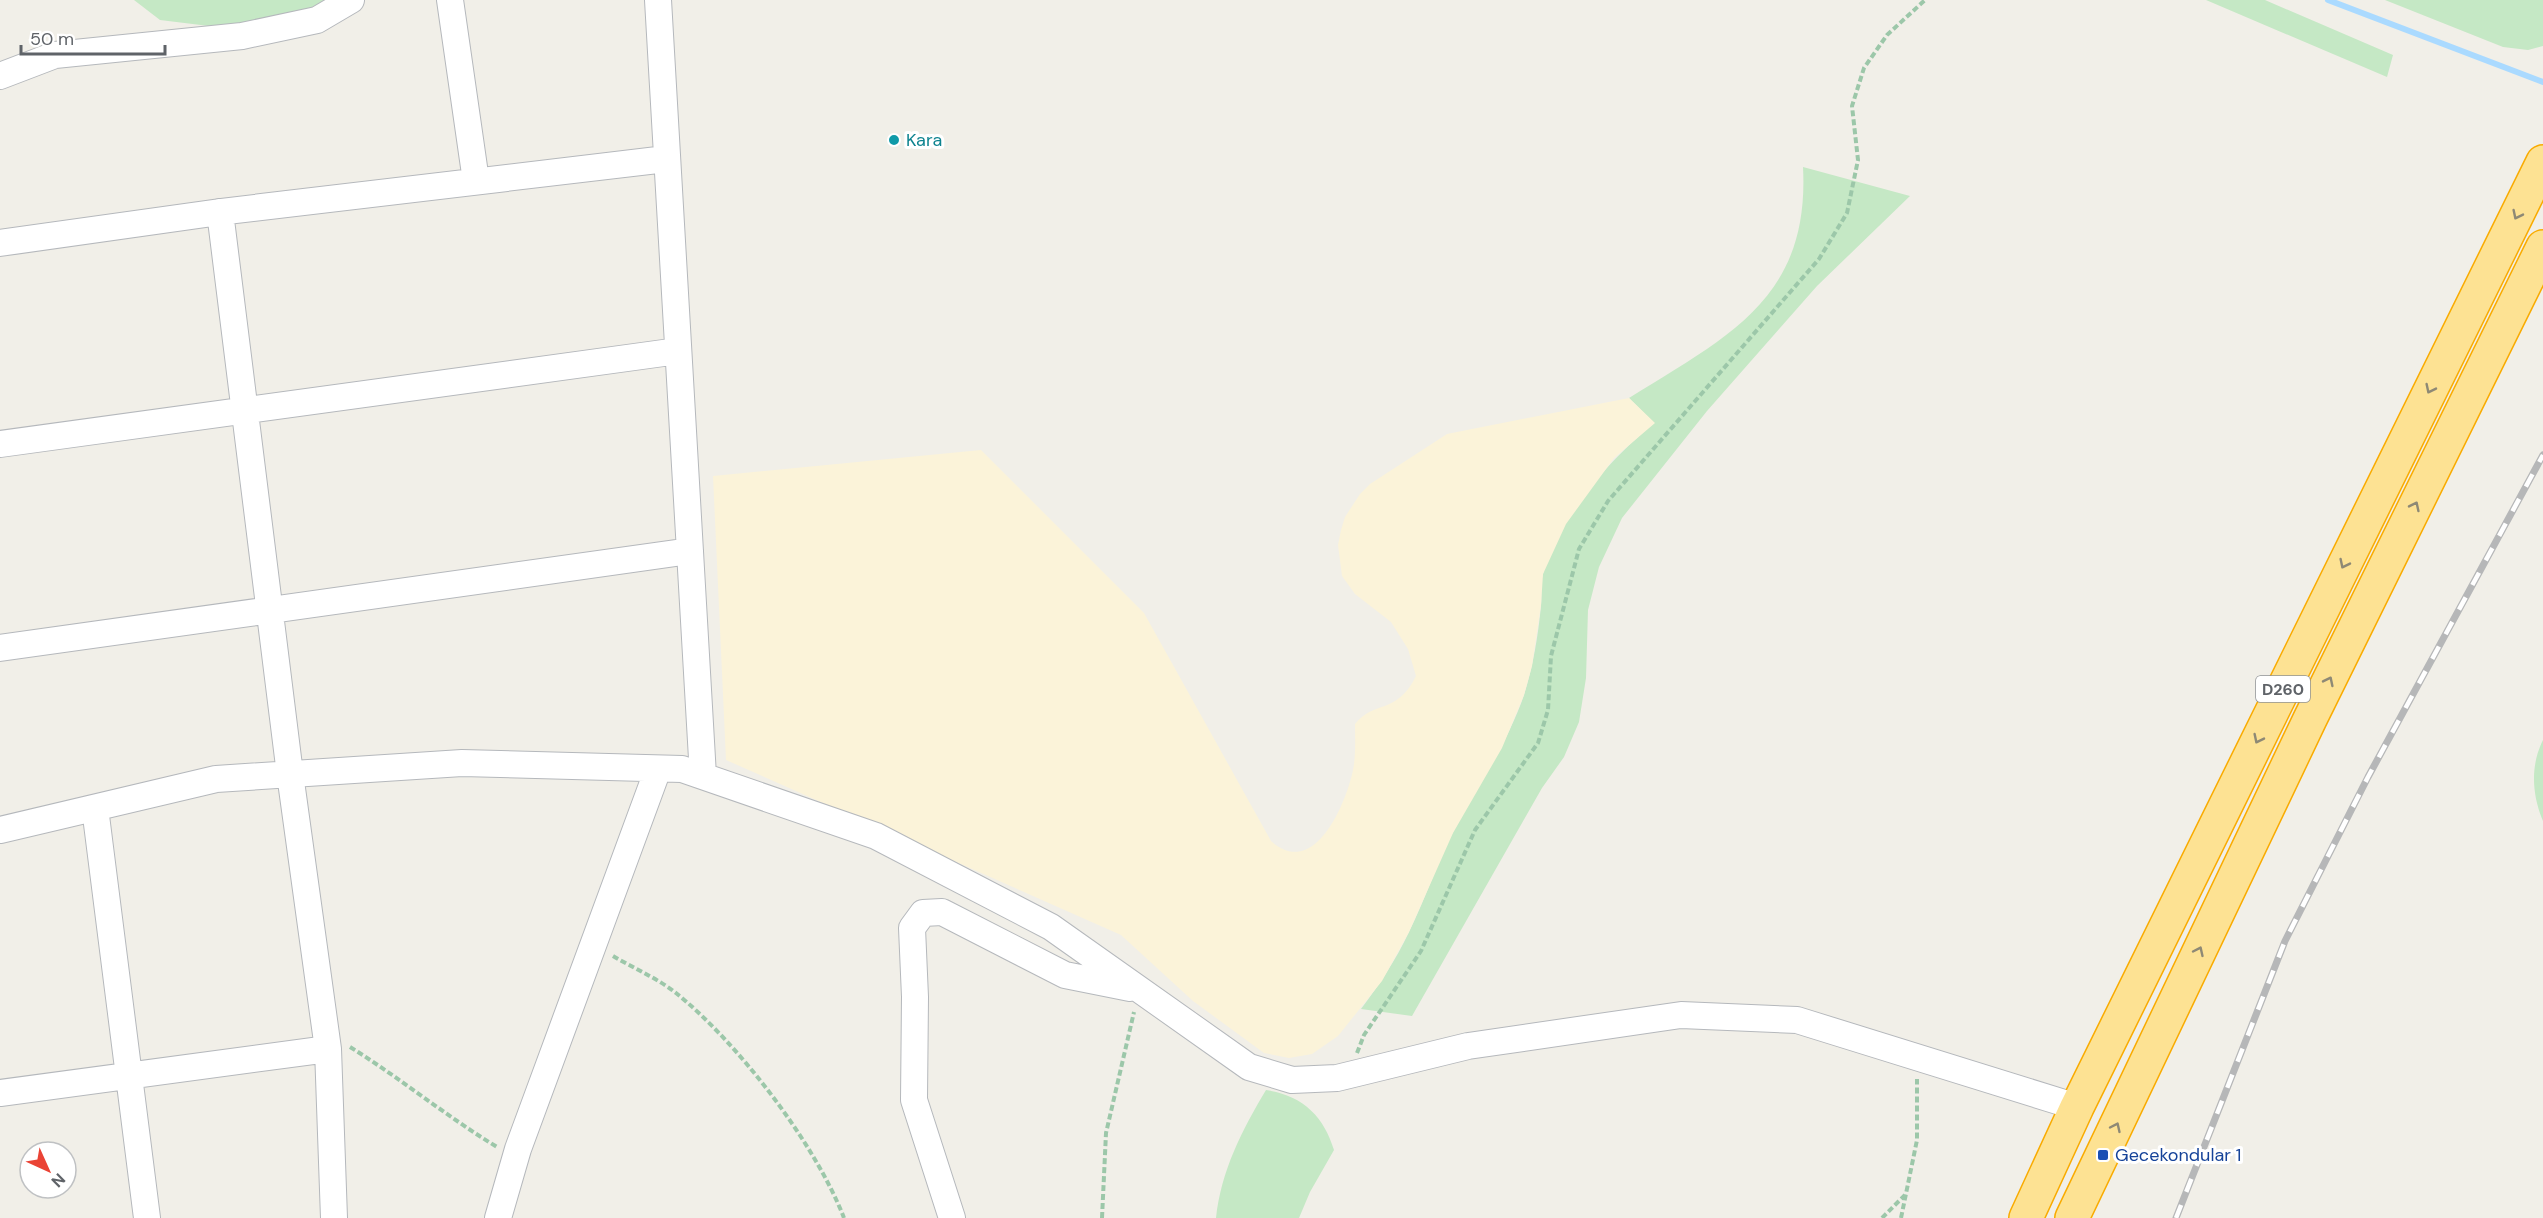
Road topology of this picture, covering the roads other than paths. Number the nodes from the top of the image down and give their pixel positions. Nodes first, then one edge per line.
1 (351, 0) edge
2 (450, 0) edge
3 (658, 0) edge
4 (0, 76) edge
5 (666, 159) junction
6 (2543, 162) edge
7 (476, 182) junction
8 (220, 212) junction
9 (0, 243) edge
10 (2543, 247) edge
11 (678, 351) junction
12 (245, 410) junction
13 (0, 444) edge
14 (690, 551) junction
15 (270, 610) junction
16 (0, 648) edge
17 (658, 769) junction
18 (290, 774) junction
19 (703, 776) junction
20 (95, 808) junction
21 (0, 830) edge
22 (1139, 990) junction
23 (327, 1040) junction
24 (129, 1076) junction
25 (0, 1094) edge
26 (2077, 1107) junction
27 (147, 1218) edge
28 (334, 1218) edge
29 (498, 1218) edge
30 (952, 1218) edge
31 (2026, 1218) edge
32 (2072, 1218) edge

1 - 4 street
2 - 7 street
3 - 5 street
5 - 7 street
5 - 11 street
6 -> 26 highway, D260
7 - 8 street
8 - 9 street
8 - 12 street
32 -> 10 highway, D260
11 - 12 street
11 - 14 street
12 - 13 street
12 - 15 street
14 - 15 street
14 - 19 street
15 - 16 street
15 - 18 street
17 - 18 street
17 - 19 street
17 - 29 street
18 - 20 street
18 - 23 street
19 - 22 street
20 - 21 street
20 - 24 street
22 - 26 street
22 - 30 street
23 - 24 street
23 - 28 street
24 - 25 street
24 - 27 street
26 - 31 highway, D260

